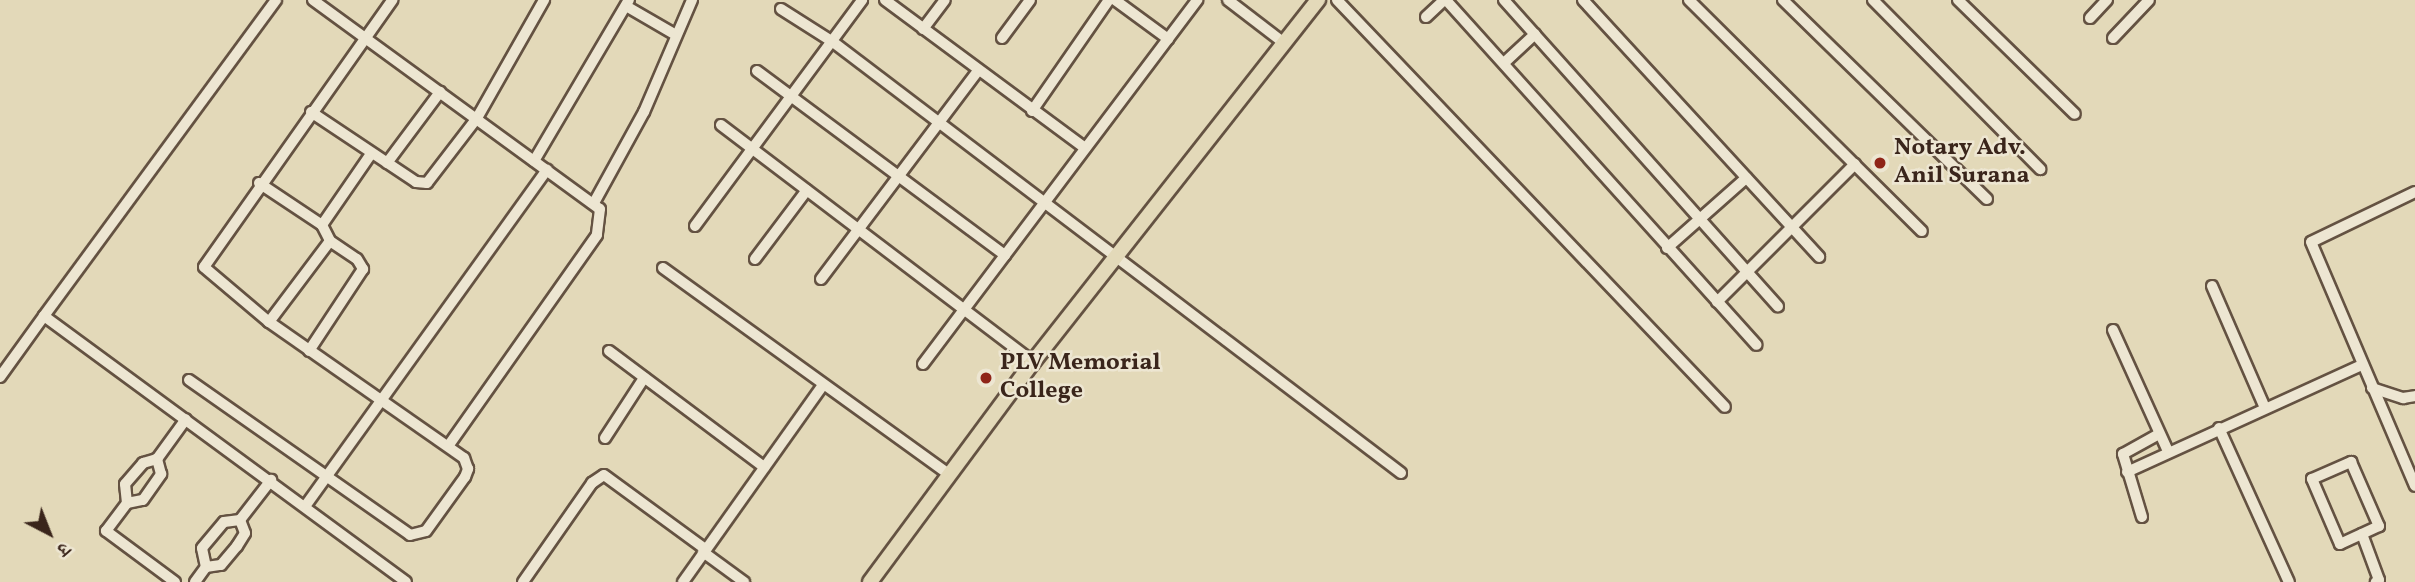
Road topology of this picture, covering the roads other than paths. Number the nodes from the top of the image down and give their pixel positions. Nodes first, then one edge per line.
1 (276, 0) edge
2 (392, 0) edge
3 (544, 0) edge
4 (692, 0) edge
5 (862, 0) edge
6 (885, 0) edge
7 (944, 0) edge
8 (1030, 0) edge
9 (1109, 0) edge
10 (1115, 0) edge
11 (1197, 0) edge
12 (1228, 0) edge
13 (1318, 0) edge
14 (1337, 0) edge
15 (1445, 0) edge
16 (1504, 0) edge
17 (1583, 0) edge
18 (1689, 0) edge
19 (1783, 0) edge
20 (1873, 0) edge
21 (1958, 0) edge
22 (2107, 0) edge
23 (2149, 0) edge
24 (320, 2) edge
25 (628, 3) edge
26 (781, 9) dead end
27 (1426, 17) dead end
28 (2090, 18) dead end
29 (923, 29) junction
30 (1535, 34) junction
31 (676, 36) junction
32 (2113, 37) dead end
33 (365, 38) junction
34 (1002, 38) dead end
35 (1168, 39) junction
36 (832, 42) junction
37 (1284, 43) junction
38 (1505, 62) junction
39 (757, 71) dead end
40 (977, 72) junction
41 (440, 92) junction
42 (792, 98) junction
43 (1032, 111) junction
44 (311, 112) junction
45 (2075, 114) dead end
46 (477, 118) junction
47 (939, 123) junction
48 (721, 125) dead end
49 (1085, 148) junction
50 (752, 149) junction
51 (371, 153) junction
52 (534, 161) junction
53 (387, 163) junction
54 (1855, 164) junction
55 (2040, 169) dead end
56 (547, 170) junction
57 (896, 176) junction
58 (1746, 178) junction
59 (259, 183) junction
60 (807, 190) junction
61 (2415, 192) edge
62 (1987, 199) dead end
63 (595, 201) junction
64 (1044, 203) junction
65 (1698, 219) junction
66 (322, 225) junction
67 (695, 226) dead end
68 (858, 228) junction
69 (1792, 228) junction
70 (1922, 231) dead end
71 (330, 242) junction
72 (1667, 248) junction
73 (1004, 255) junction
74 (1116, 256) junction
75 (1819, 257) dead end
76 (755, 259) dead end
77 (663, 268) dead end
78 (1747, 273) junction
79 (821, 279) dead end
80 (2212, 286) dead end
81 (1717, 302) junction
82 (1779, 306) dead end
83 (965, 307) junction
84 (44, 316) junction
85 (269, 322) junction
86 (2113, 330) dead end
87 (1757, 345) dead end
88 (309, 351) junction
89 (609, 351) dead end
90 (1033, 362) junction
91 (923, 364) dead end
92 (2362, 365) junction
93 (0, 377) edge
94 (644, 378) junction
95 (189, 380) dead end
96 (823, 385) junction
97 (2372, 388) junction
98 (2415, 396) edge
99 (380, 402) junction
100 (1725, 407) dead end
101 (2265, 408) junction
102 (186, 419) junction
103 (2220, 428) junction
104 (2159, 434) junction
105 (605, 438) dead end
106 (448, 446) junction
107 (2168, 451) junction
108 (157, 458) junction
109 (764, 467) junction
110 (2127, 471) junction
111 (1401, 474) dead end
112 (950, 475) junction
113 (325, 478) junction
114 (271, 480) junction
115 (2415, 486) edge
116 (127, 503) junction
117 (306, 505) junction
118 (2142, 516) dead end
119 (240, 520) junction
120 (2362, 534) junction
121 (704, 551) junction
122 (206, 567) junction
123 (2378, 581) edge
124 (175, 582) edge
125 (195, 582) edge
126 (406, 582) edge
127 (523, 582) edge
128 (683, 582) edge
129 (744, 582) edge
130 (870, 582) edge
131 (2289, 582) edge

1 - 84 street
2 - 33 street
3 - 46 street
4 - 31 street
5 - 36 street
6 - 29 street
7 - 29 street
8 - 34 street
9 - 43 street
10 - 35 street
11 - 35 street
12 - 37 street
13 - 37 main road
14 - 100 street
15 - 27 street
15 - 38 street
16 - 30 street
17 - 58 street
18 - 54 street
19 - 62 street
20 - 55 street
21 - 45 street
22 - 28 street
23 - 32 street
24 - 33 street
25 - 31 street
25 - 52 street
26 - 36 street
29 - 40 street
30 - 38 street
30 - 65 street
31 - 63 street
33 - 41 street
33 - 44 street
35 - 49 street
36 - 42 street
36 - 47 street
37 - 74 main road
38 - 72 street
39 - 42 street
40 - 43 street
40 - 47 street
41 - 46 street
41 - 53 street
42 - 50 street
42 - 57 street
43 - 49 street
44 - 51 street
44 - 59 street
46 - 52 street
46 - 53 street
47 - 57 street
47 - 64 street
48 - 50 street
49 - 64 street
50 - 60 street
50 - 67 street
51 - 53 street
51 - 66 street
52 - 56 street
54 - 69 street
54 - 70 street
56 - 63 street
56 - 99 street
57 - 68 street
57 - 73 street
58 - 65 street
58 - 69 street
59 - 66 street
59 - 85 street
60 - 68 street
60 - 76 street
61 - 92 street
63 - 106 street
64 - 73 street
64 - 74 street
65 - 72 street
65 - 78 street
66 - 71 street
68 - 79 street
68 - 83 street
69 - 75 street
69 - 78 street
71 - 85 street
71 - 88 street
72 - 81 street
73 - 83 street
74 - 90 main road
74 - 111 street
77 - 96 street
78 - 81 street
78 - 82 street
80 - 101 street
81 - 87 street
83 - 90 street
83 - 91 street
84 - 93 street
84 - 102 street
85 - 88 street
86 - 104 street
88 - 99 street
89 - 94 street
90 - 112 main road
92 - 97 street
92 - 101 street
94 - 105 street
94 - 109 street
95 - 113 street
96 - 109 street
96 - 112 street
97 - 98 street
97 - 115 street
99 - 106 street
99 - 113 street
101 - 103 street
102 - 108 street
102 - 114 street
103 - 107 street
103 - 131 street
104 - 107 street
104 - 110 street
106 - 113 street
107 - 110 street
108 - 116 street
108 - 116 street
109 - 121 street
110 - 118 street
112 - 130 main road
113 - 117 street
114 - 117 street
114 - 119 street
116 - 124 street
117 - 126 street
119 - 122 street
119 - 122 street
120 - 120 street
120 - 123 street
121 - 127 street
121 - 128 street
121 - 129 street
122 - 125 street

